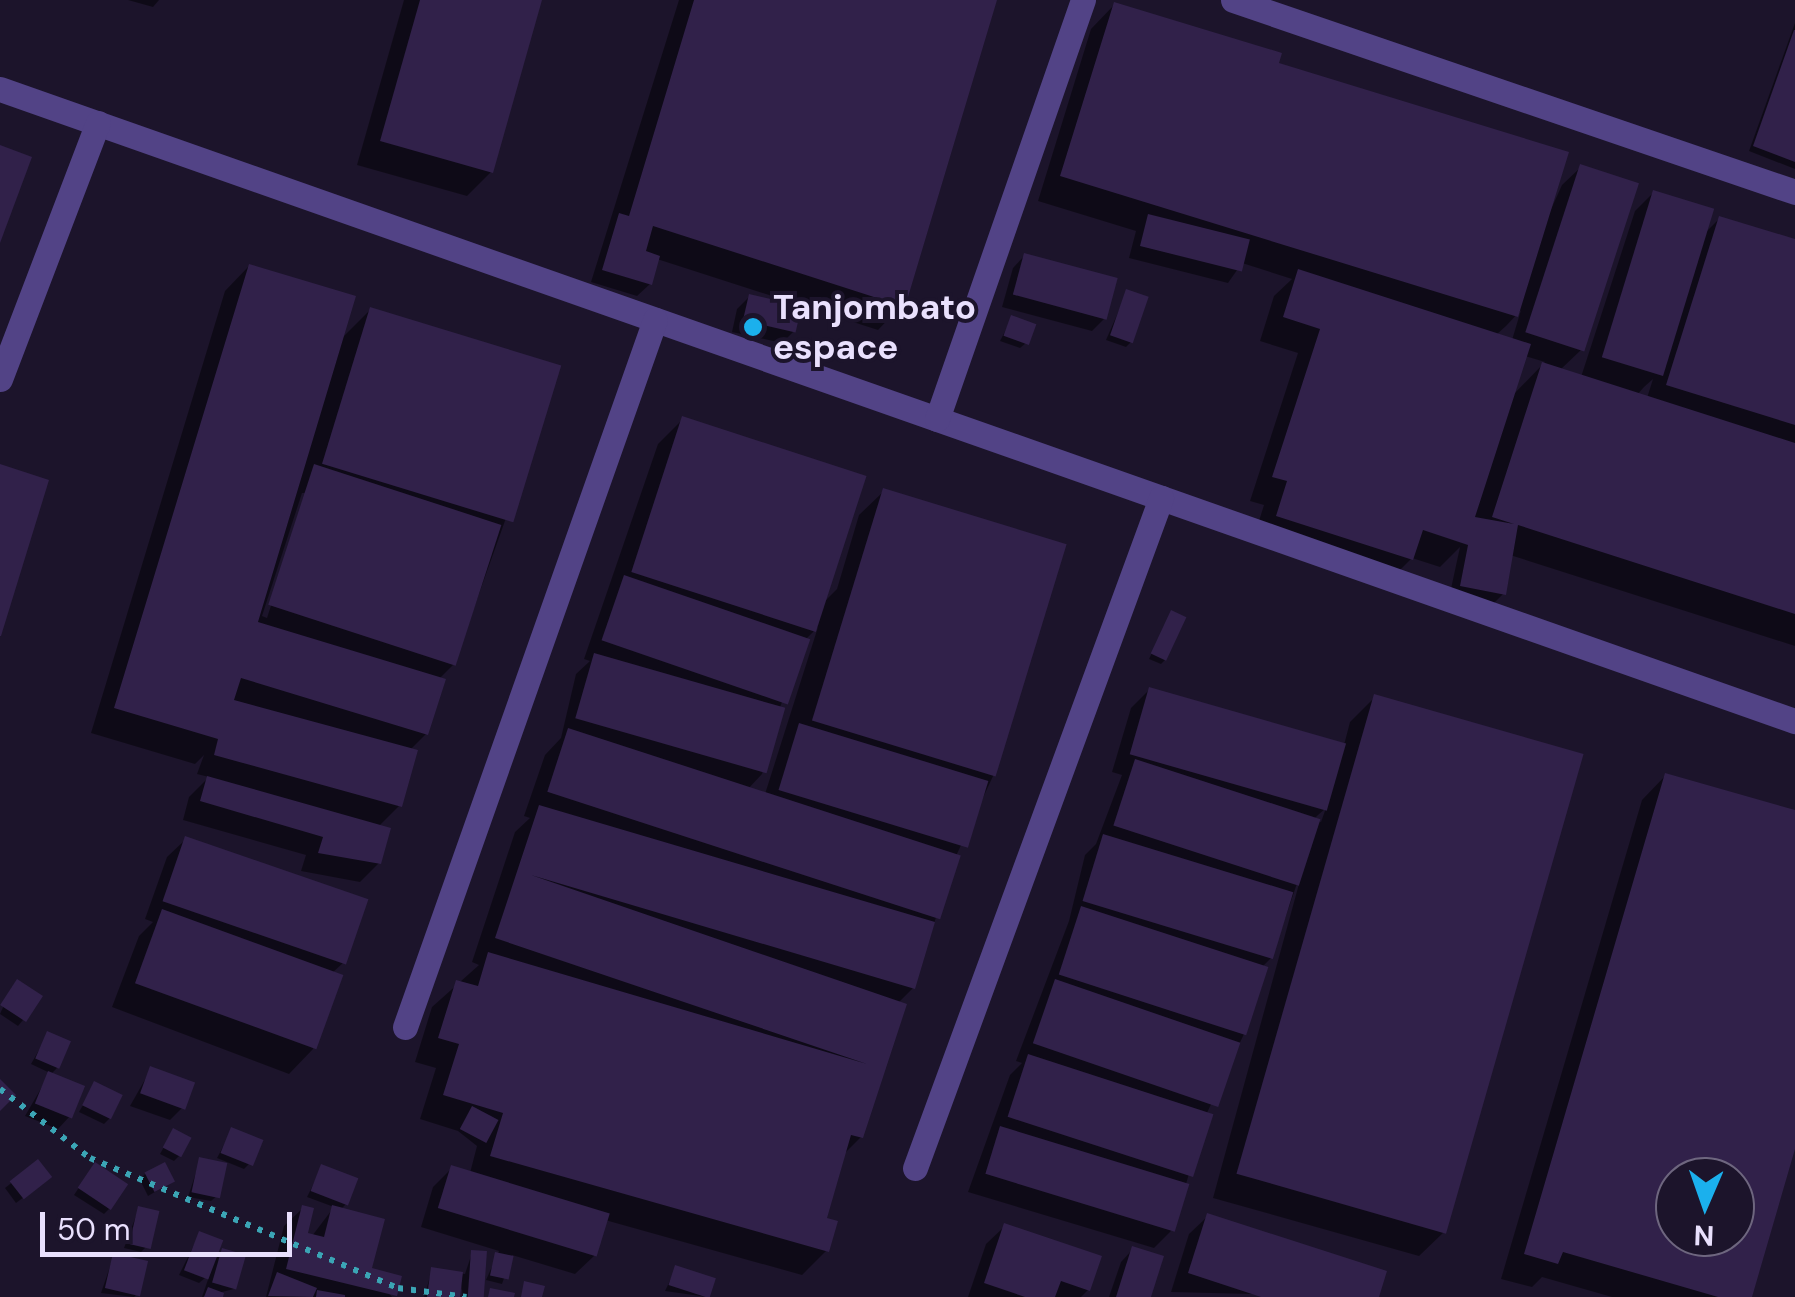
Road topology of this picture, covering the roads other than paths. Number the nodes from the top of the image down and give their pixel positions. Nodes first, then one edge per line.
1 (1083, 0) edge
2 (1233, 0) edge
3 (0, 89) edge
4 (98, 123) junction
5 (1795, 192) edge
6 (655, 320) junction
7 (0, 378) edge
8 (937, 419) junction
9 (1161, 498) junction
10 (1795, 721) edge
11 (405, 1027) dead end
12 (916, 1168) dead end

1 - 8 street
2 - 5 street
3 - 4 street
4 - 6 street
4 - 7 street
6 - 8 street
6 - 11 street
8 - 9 street
9 - 10 street
9 - 12 street

